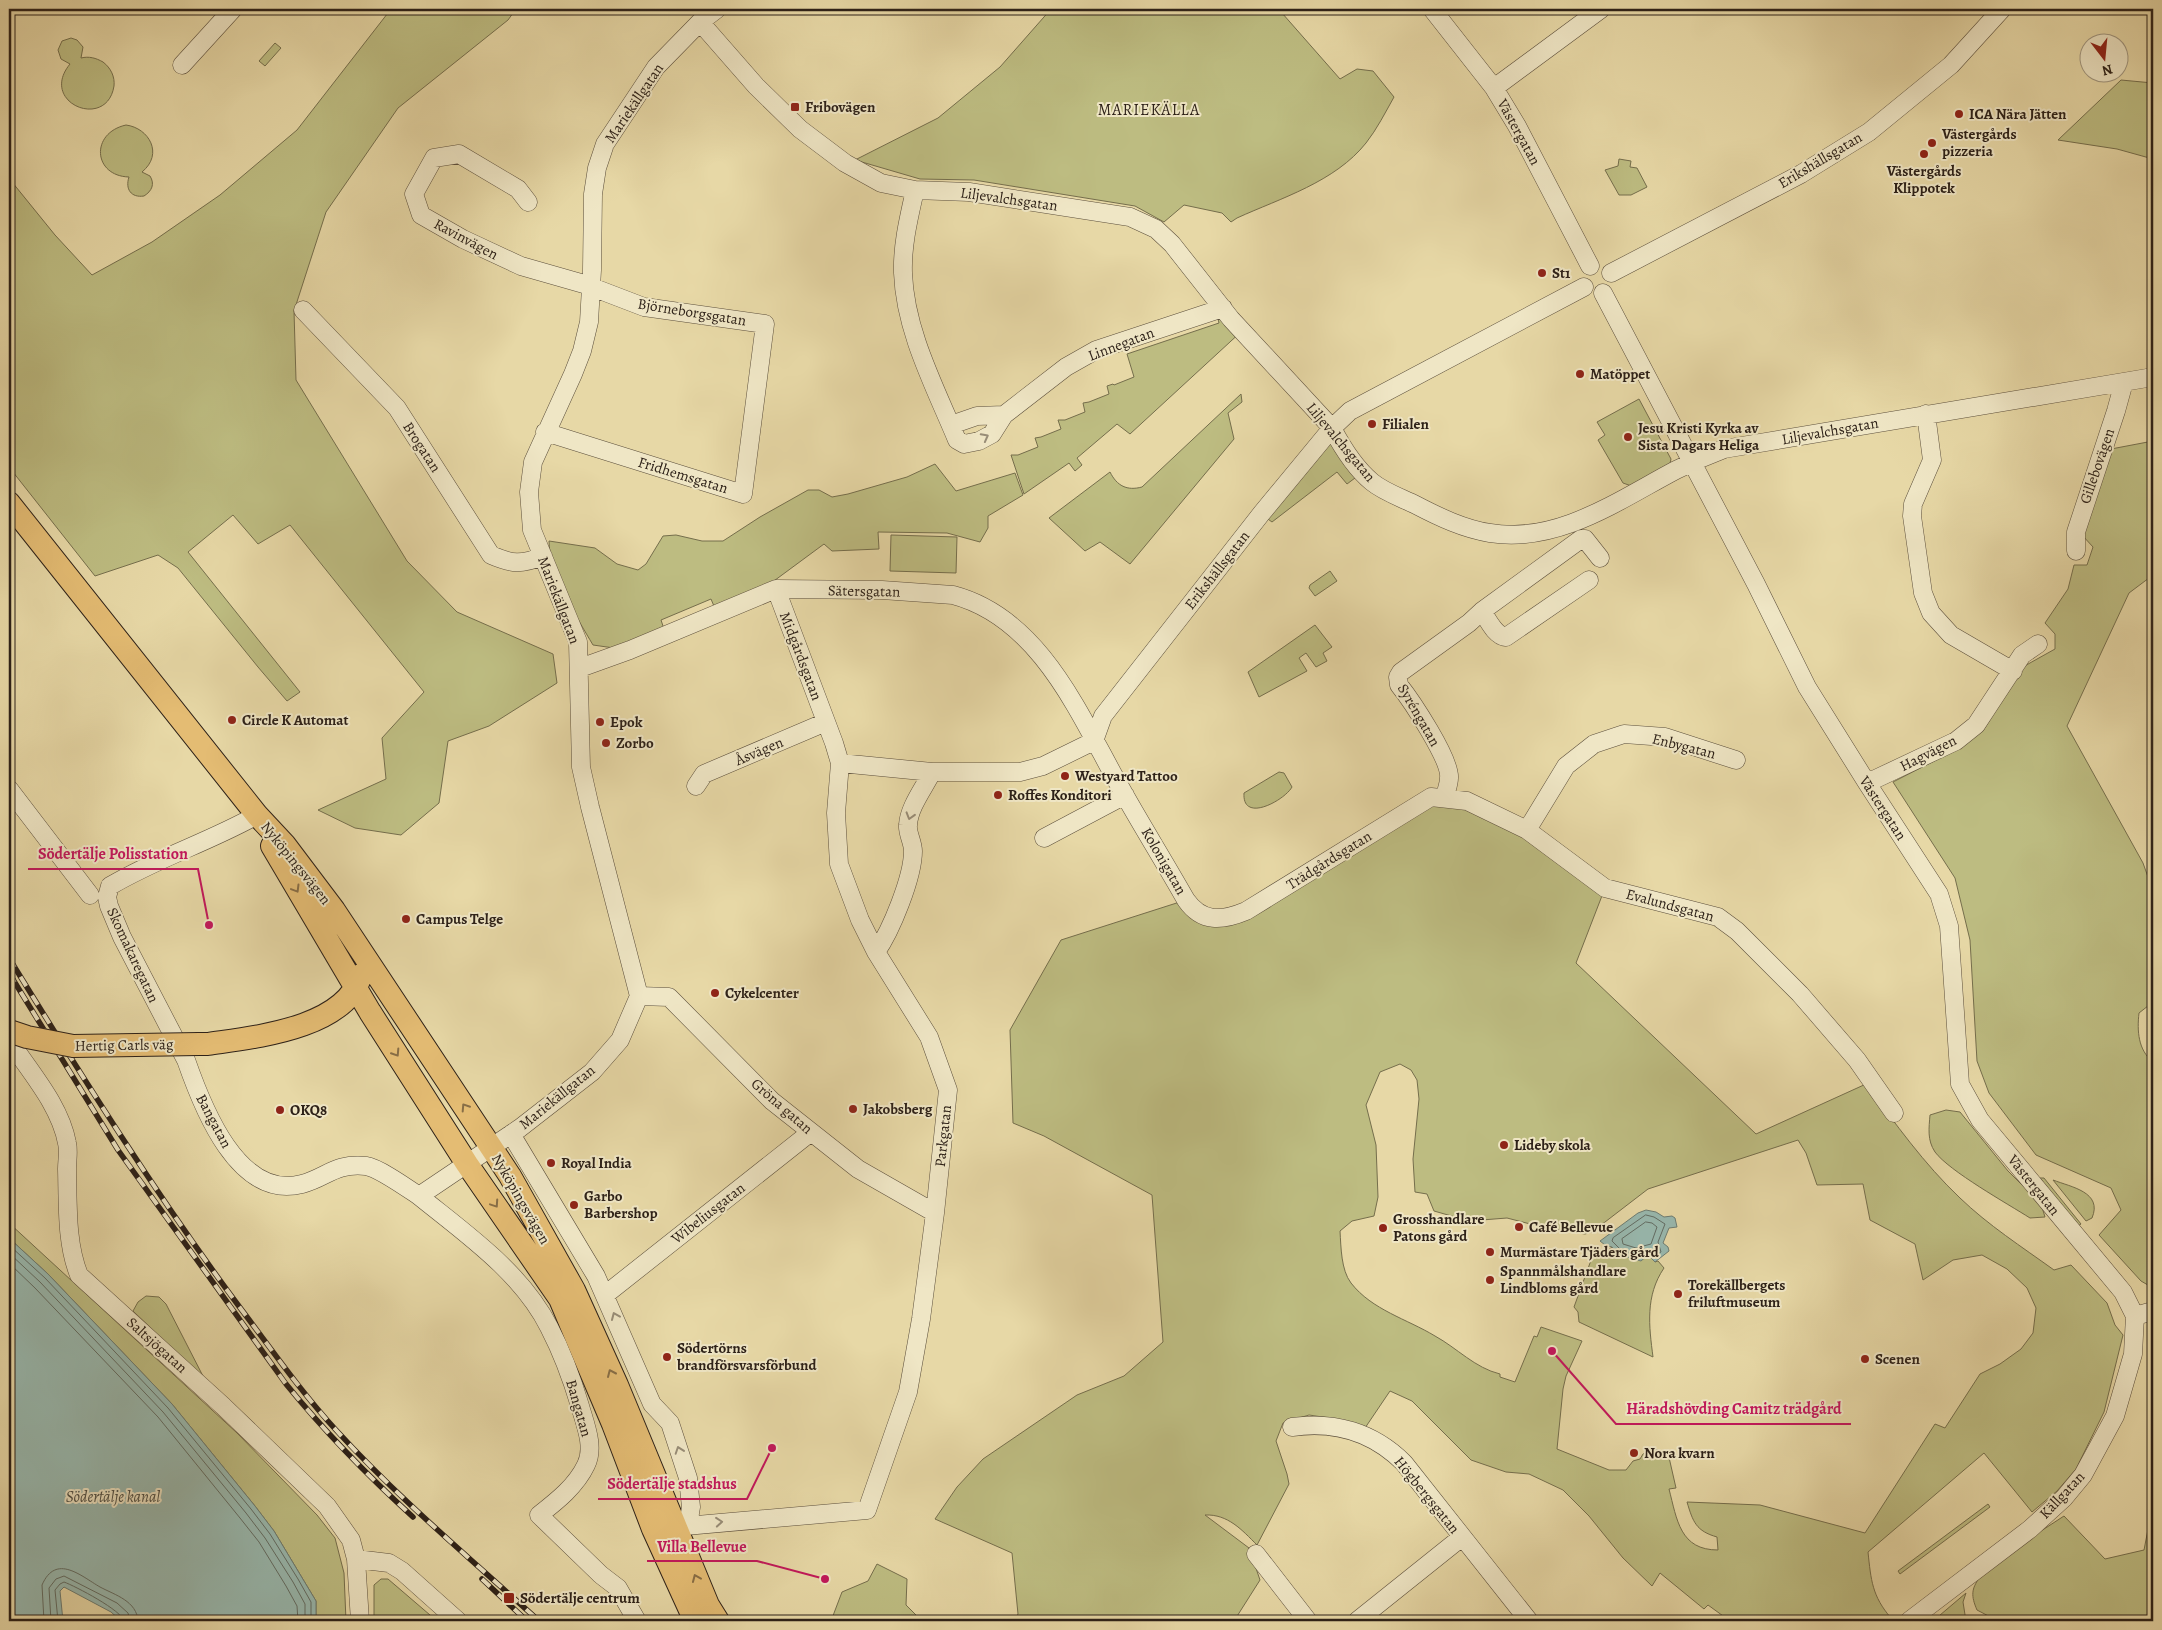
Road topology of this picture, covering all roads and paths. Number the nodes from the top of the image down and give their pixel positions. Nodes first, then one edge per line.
1 (233, 9) edge
2 (717, 9) edge
3 (1432, 9) edge
4 (1601, 9) edge
5 (2002, 9) edge
6 (700, 22) junction
7 (182, 65) dead end
8 (1494, 88) junction
9 (915, 190) junction
10 (528, 202) dead end
11 (1590, 266) junction
12 (1611, 274) junction
13 (592, 287) junction
14 (1584, 287) junction
15 (1603, 293) junction
16 (1223, 308) junction
17 (303, 310) dead end
18 (765, 324) joint
19 (2153, 377) edge
20 (2124, 382) junction
21 (1926, 414) junction
22 (1004, 415) junction
23 (1332, 428) junction
24 (545, 432) junction
25 (954, 432) junction
26 (1692, 462) junction
27 (9, 502) edge
28 (2076, 551) dead end
29 (543, 556) junction
30 (1600, 558) dead end
31 (1589, 580) dead end
32 (776, 589) junction
33 (1482, 611) junction
34 (2038, 644) dead end
35 (580, 668) junction
36 (2013, 671) junction
37 (826, 722) junction
38 (1094, 741) junction
39 (1736, 760) dead end
40 (840, 763) junction
41 (932, 772) junction
42 (1867, 783) junction
43 (696, 786) dead end
44 (9, 789) edge
45 (1124, 795) junction
46 (1445, 797) junction
47 (257, 815) junction
48 (1527, 830) junction
49 (1044, 838) dead end
50 (90, 895) dead end
51 (1211, 918) joint
52 (876, 952) junction
53 (364, 954) junction
54 (355, 988) junction
55 (639, 996) junction
56 (396, 1002) junction
57 (329, 1011) junction
58 (370, 1012) junction
59 (9, 1031) edge
60 (241, 1039) junction
61 (9, 1040) edge
62 (192, 1052) junction
63 (1894, 1113) dead end
64 (811, 1132) junction
65 (511, 1134) junction
66 (491, 1147) junction
67 (467, 1164) junction
68 (419, 1196) junction
69 (935, 1213) junction
70 (605, 1294) junction
71 (2153, 1311) edge
72 (2135, 1316) junction
73 (1292, 1427) dead end
74 (672, 1527) junction
75 (1462, 1537) junction
76 (1256, 1554) dead end
77 (356, 1559) junction
78 (360, 1621) edge
79 (458, 1621) edge
80 (637, 1621) edge
81 (695, 1621) edge
82 (718, 1621) edge
83 (1308, 1621) edge
84 (1357, 1621) edge
85 (1528, 1621) edge
86 (1909, 1621) edge

1 - 7 street
2 - 6 street, Mariekällgatan
3 - 8 street, Västergatan
4 - 8 street
5 - 12 street, Erikshällsgatan
6 - 9 street, Liljevalchsgatan
6 - 13 street, Mariekällgatan
8 - 11 street, Västergatan
9 - 16 street, Liljevalchsgatan
9 - 25 street
10 - 13 street, Ravinvägen
11 - 12 street
11 - 14 street
12 - 15 street
13 - 18 street, Björneborgsgatan
13 - 24 street, Mariekällgatan
14 - 15 street
14 - 23 street, Erikshällsgatan
15 - 26 street, Västergatan
16 - 22 street, Linnegatan
16 - 23 street, Liljevalchsgatan
17 - 29 street, Brogatan
18 - 24 street, Fridhemsgatan
19 - 20 street, Liljevalchsgatan
20 - 21 street, Liljevalchsgatan
20 - 28 street, Gillebovägen
21 - 26 street, Liljevalchsgatan
21 - 36 street
22 - 25 street
25 -> 22 street, Linnegatan
23 - 26 street, Liljevalchsgatan
23 - 38 street, Erikshällsgatan
24 - 29 street, Mariekällgatan
26 - 42 street, Västergatan
27 - 47 main road, Nyköpingsvägen
29 - 35 street, Mariekällgatan
30 - 33 street, Syréngatan
31 - 33 street
32 - 35 street, Sätersgatan
32 - 37 street, Midgårdsgatan
32 - 38 street, Sätersgatan
33 - 46 street, Syréngatan
34 - 36 street, Hagvägen
35 - 55 street, Mariekällgatan
36 - 42 street, Hagvägen
37 - 40 street, Parkgatan
37 - 43 street, Åsvägen
38 - 41 street
38 - 45 street, Kolonigatan
39 - 48 street, Enbygatan
40 - 41 street
40 - 52 street, Parkgatan
41 -> 52 street
42 - 72 street, Västergatan
44 - 50 street
45 - 49 street
45 - 51 street, Kolonigatan
46 - 48 street, Evalundsgatan
46 - 51 street, Trädgårdsgatan
47 - 53 main road, Nyköpingsvägen
47 -> 54 main road, Nyköpingsvägen
47 - 62 street, Skomakaregatan
48 - 63 street, Evalundsgatan
52 - 69 street, Parkgatan
53 - 54 main road, Hertig Carls väg
53 - 56 main road, Nyköpingsvägen
54 - 56 main road
54 - 57 main road, Hertig Carls väg
54 - 58 main road, Nyköpingsvägen
54 - 60 main road, Hertig Carls väg
55 - 64 street, Gröna gatan
55 - 65 street, Mariekällgatan
66 -> 56 main road, Nyköpingsvägen
57 - 58 main road, Hertig Carls väg
57 - 60 main road, Hertig Carls väg
58 -> 67 main road, Nyköpingsvägen
59 - 62 main road, Hertig Carls väg, bridge
60 - 62 main road, Hertig Carls väg
61 - 77 street, Saltsjögatan
62 - 68 street, Bangatan
64 - 69 street, Gröna gatan
64 - 70 street, Wibeliusgatan
65 - 66 street, Mariekällgatan
65 - 70 street, Nyköpingsvägen
66 - 67 street, Mariekällgatan
74 -> 66 main road, Nyköpingsvägen
67 - 68 street
67 -> 74 main road, Nyköpingsvägen
68 - 80 street, Bangatan
74 -> 69 street, Parkgatan
74 -> 70 street, Nyköpingsvägen
71 - 72 street
72 - 86 street, Källgatan
73 - 75 street, Högbergsgatan
74 - 81 main road, Nyköpingsvägen
82 -> 74 main road, Nyköpingsvägen
75 - 84 street
75 - 85 street, Högbergsgatan
76 - 83 street
77 - 78 street, Saltsjögatan
77 - 79 street

